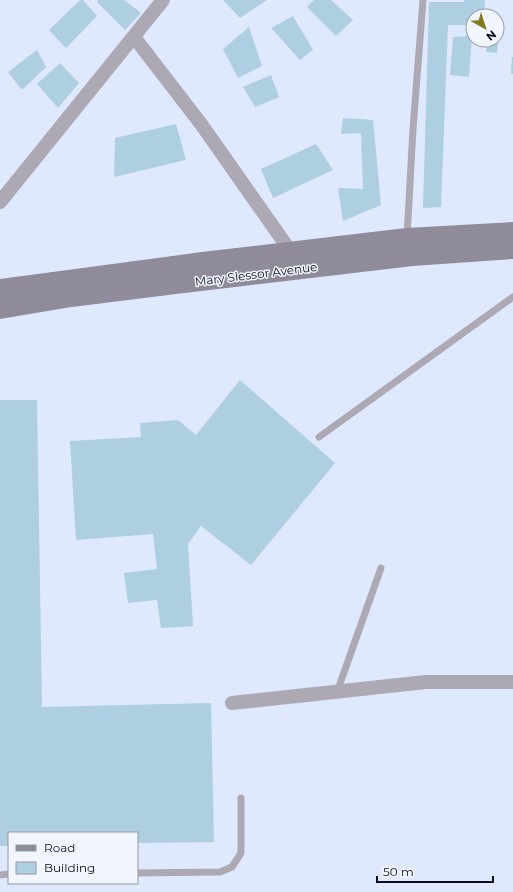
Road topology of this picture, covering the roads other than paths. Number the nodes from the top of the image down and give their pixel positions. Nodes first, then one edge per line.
1 (162, 0) edge
2 (423, 0) edge
3 (134, 37) junction
4 (0, 202) edge
5 (513, 232) edge
6 (407, 238) junction
7 (513, 249) edge
8 (291, 252) junction
9 (0, 286) edge
10 (513, 297) edge
11 (0, 309) edge
12 (319, 437) dead end
13 (381, 568) dead end
14 (513, 682) edge
15 (337, 692) junction
16 (232, 703) dead end
17 (241, 798) dead end
18 (138, 873) edge

1 - 3 street
2 - 6 lane
3 - 4 street
3 - 8 street
5 - 6 main road, Mary Slessor Avenue
6 - 8 main road, Mary Slessor Avenue
7 - 11 main road, Mary Slessor Avenue
8 - 9 main road, Mary Slessor Avenue
10 - 12 lane
13 - 15 lane
14 - 15 street
15 - 16 street
17 - 18 lane

